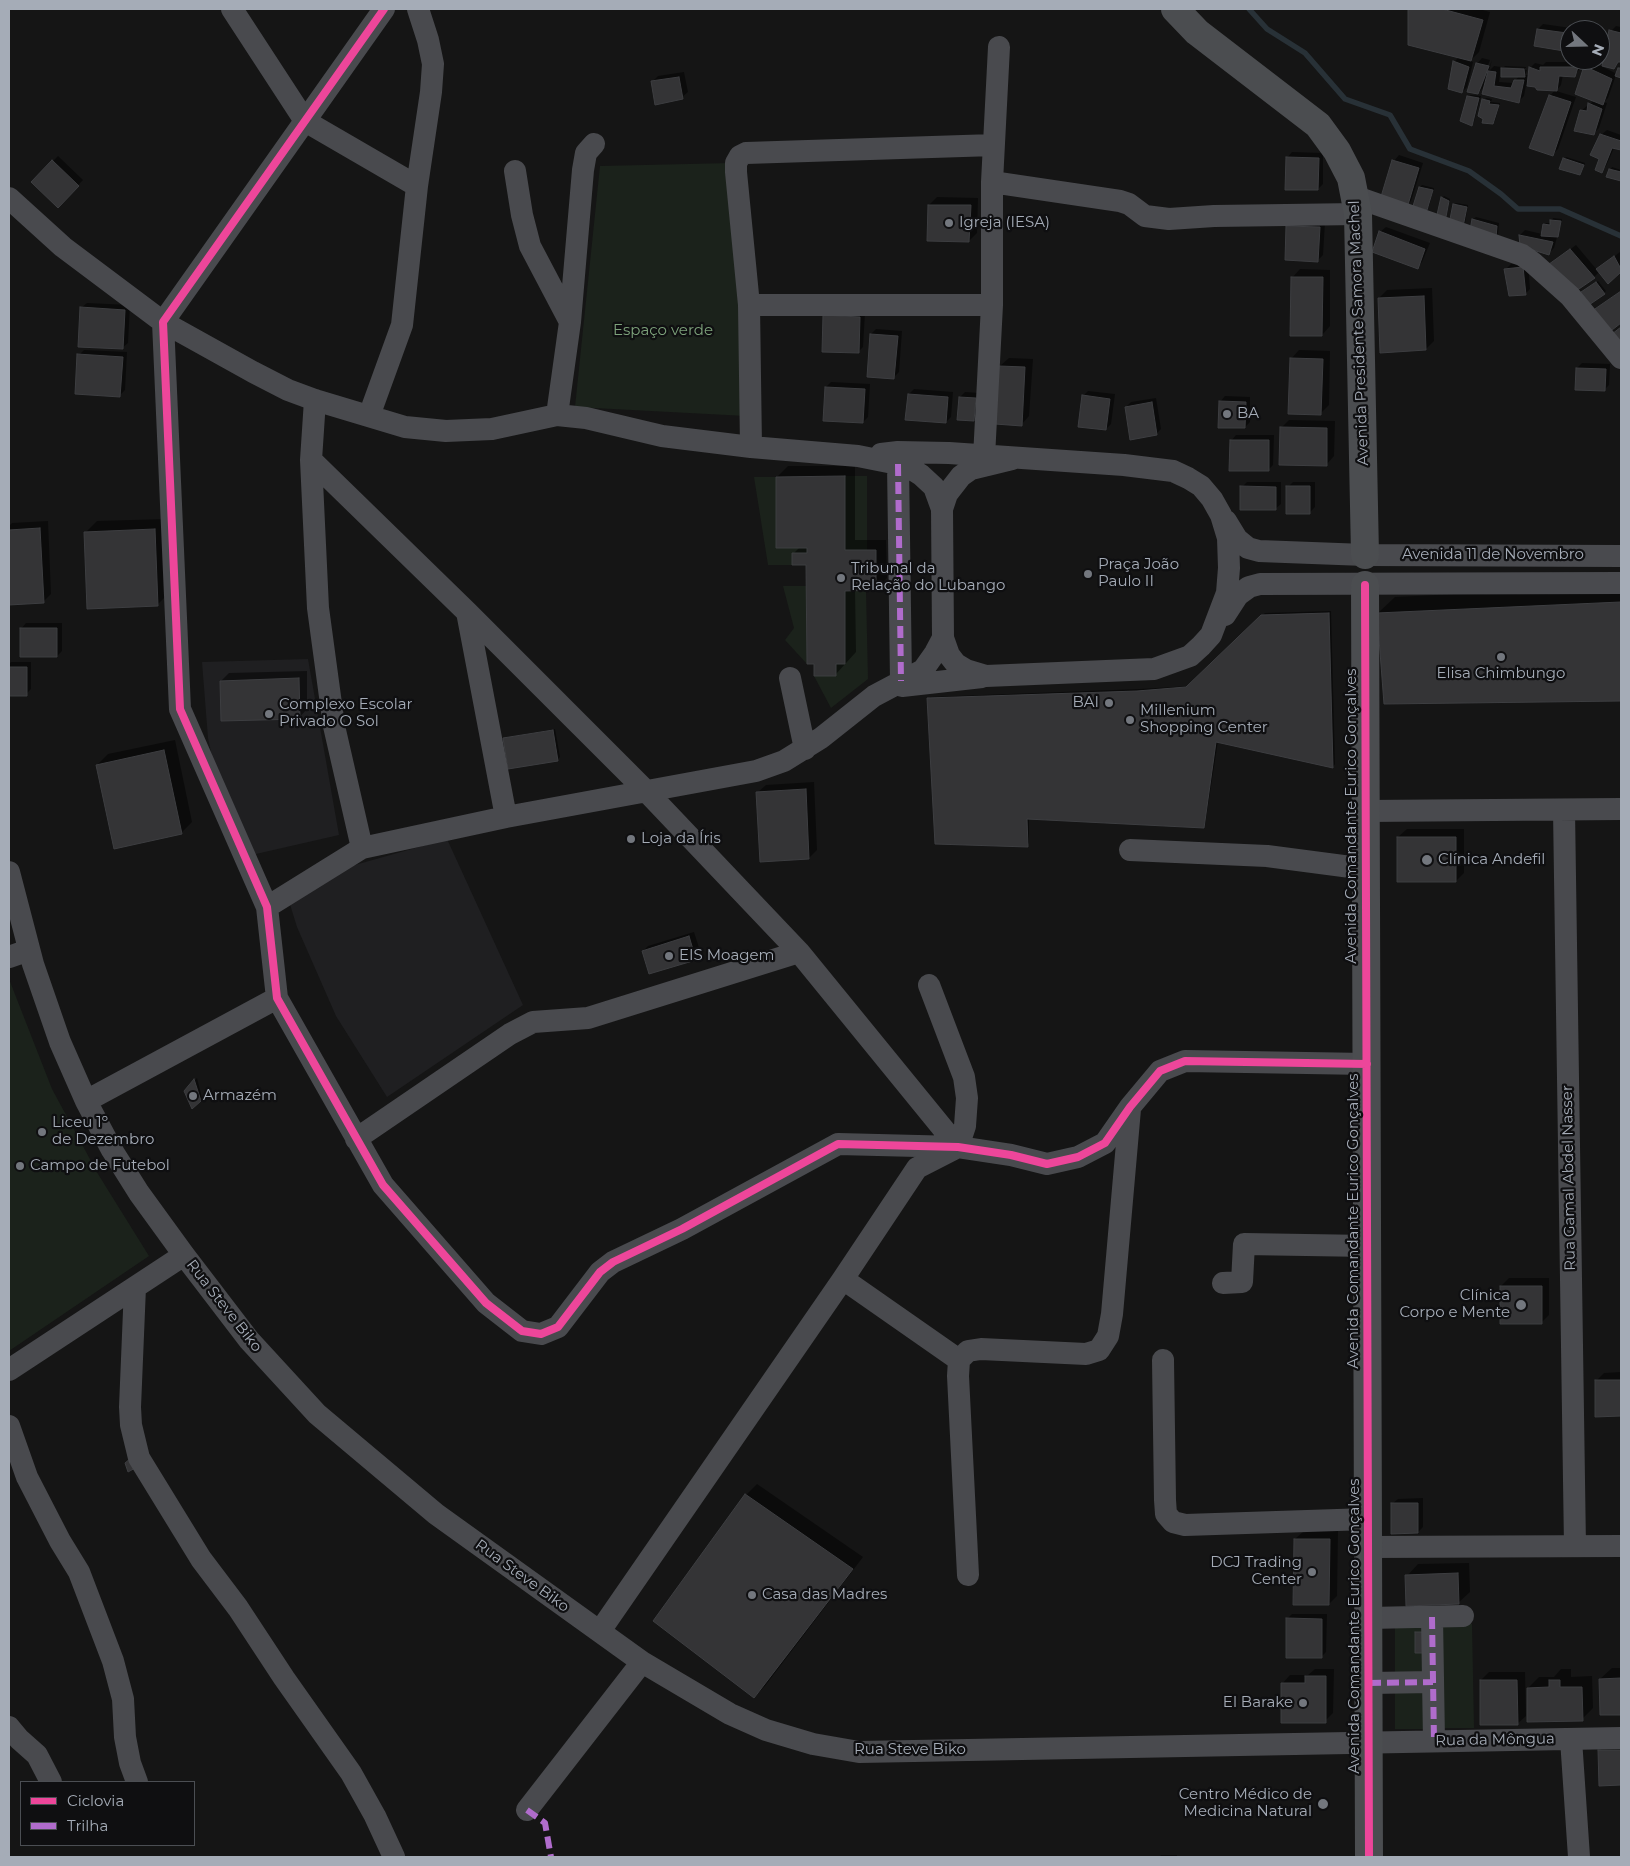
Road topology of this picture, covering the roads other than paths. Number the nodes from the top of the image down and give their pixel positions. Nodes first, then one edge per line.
1 (232, 9) edge
2 (384, 9) edge
3 (418, 9) edge
4 (1176, 9) edge
5 (999, 47) dead end
6 (305, 121) junction
7 (594, 144) dead end
8 (994, 145) junction
9 (515, 171) dead end
10 (992, 182) junction
11 (417, 186) junction
12 (9, 198) edge
13 (1357, 206) junction
14 (748, 305) junction
15 (992, 305) junction
16 (163, 322) junction
17 (570, 322) junction
18 (1621, 358) edge
19 (315, 400) junction
20 (557, 415) junction
21 (369, 416) junction
22 (751, 447) junction
23 (858, 456) junction
24 (984, 456) junction
25 (1012, 459) junction
26 (311, 460) junction
27 (898, 464) junction
28 (1212, 499) junction
29 (942, 509) junction
30 (1365, 555) junction
31 (1621, 556) edge
32 (1621, 583) edge
33 (1365, 585) junction
34 (467, 612) junction
35 (1212, 634) junction
36 (943, 638) junction
37 (986, 676) junction
38 (790, 678) dead end
39 (896, 684) junction
40 (805, 749) junction
41 (647, 792) junction
42 (1621, 809) edge
43 (1564, 810) junction
44 (1366, 811) junction
45 (506, 817) junction
46 (362, 848) junction
47 (1130, 850) dead end
48 (1366, 869) junction
49 (9, 872) edge
50 (267, 908) junction
51 (798, 952) junction
52 (19, 953) edge
53 (930, 985) dead end
54 (277, 998) junction
55 (1367, 1064) junction
56 (86, 1101) junction
57 (1130, 1107) junction
58 (356, 1139) junction
59 (958, 1148) junction
60 (1368, 1246) junction
61 (184, 1255) junction
62 (844, 1279) junction
63 (1223, 1283) dead end
64 (135, 1287) junction
65 (959, 1360) junction
66 (1164, 1360) dead end
67 (9, 1370) edge
68 (9, 1426) edge
69 (1368, 1519) junction
70 (1575, 1546) junction
71 (1621, 1546) edge
72 (1368, 1547) junction
73 (968, 1575) dead end
74 (1462, 1616) dead end
75 (1432, 1617) junction
76 (1369, 1618) junction
77 (600, 1631) junction
78 (642, 1662) junction
79 (1433, 1682) junction
80 (1369, 1683) junction
81 (9, 1727) edge
82 (1621, 1738) edge
83 (1571, 1739) junction
84 (1434, 1741) junction
85 (1369, 1742) junction
86 (50, 1781) edge
87 (137, 1781) edge
88 (527, 1810) dead end
89 (394, 1857) edge
90 (1370, 1857) edge
91 (1579, 1857) edge

1 - 6 street
2 - 6 street
3 - 11 street
4 - 13 main road, Avenida Presidente Samora Machel
5 - 8 street
6 - 11 street
6 - 16 street
7 - 17 street
8 - 10 street
8 - 14 street
9 - 17 street
10 - 13 street
10 - 15 street
11 - 21 street
12 - 16 street
13 - 18 street
13 - 30 main road, Avenida Presidente Samora Machel
14 - 15 street
14 - 22 street
15 - 24 street
16 - 19 street
16 - 50 street
17 - 20 street
19 - 21 street
19 - 26 street
20 - 21 street
20 - 22 street
22 - 23 street
23 - 24 street
23 - 27 street
24 - 25 street
25 - 28 street
25 - 29 street
26 - 34 street
26 - 46 street
27 - 29 street
27 - 39 street
28 - 30 street, Avenida 11 de Novembro
28 - 35 street
29 - 36 street
30 - 31 street, Avenida 11 de Novembro
30 - 33 street
32 - 33 street, Avenida 11 de Novembro
33 - 35 street, Avenida 11 de Novembro
33 - 44 main road, Avenida Comandante Eurico Gonçalves
34 - 41 street
34 - 45 street
35 - 37 street
36 - 37 street
36 - 39 street
37 - 39 street
38 - 40 street
39 - 40 street
40 - 41 street
41 - 45 street
41 - 51 street
42 - 43 street
43 - 44 street
43 - 70 street, Rua Gamal Abdel Nasser
44 - 48 main road, Avenida Comandante Eurico Gonçalves
45 - 46 street
46 - 50 street
47 - 48 street
48 - 55 main road, Avenida Comandante Eurico Gonçalves
49 - 52 street, Rua Steve Biko
50 - 54 street
51 - 58 street
51 - 59 street
52 - 56 street, Rua Steve Biko
53 - 59 street
54 - 56 street
54 - 58 street
55 - 57 street
55 - 60 main road, Avenida Comandante Eurico Gonçalves
56 - 61 street, Rua Steve Biko
57 - 59 street
57 - 65 street
58 - 59 street
59 - 62 street
60 - 63 street
60 - 69 main road, Avenida Comandante Eurico Gonçalves
61 - 64 street
61 - 77 street, Rua Steve Biko
62 - 65 street
62 - 77 street
64 - 67 street
64 - 89 street
65 - 73 street
66 - 69 street
68 - 87 street
69 - 72 main road, Avenida Comandante Eurico Gonçalves
70 - 71 street
70 - 72 street
72 - 76 main road, Avenida Comandante Eurico Gonçalves
74 - 75 street
75 - 76 street
75 - 79 street
76 - 80 main road, Avenida Comandante Eurico Gonçalves
77 - 78 street, Rua Steve Biko
78 - 85 street, Rua Steve Biko
78 - 88 street
79 - 80 street
79 - 84 street
80 - 85 main road, Avenida Comandante Eurico Gonçalves
81 - 86 street
82 - 83 street, Rua da Môngua
83 - 84 street, Rua da Môngua
83 - 91 street
84 - 85 street, Rua da Môngua
85 - 90 main road, Avenida Comandante Eurico Gonçalves

